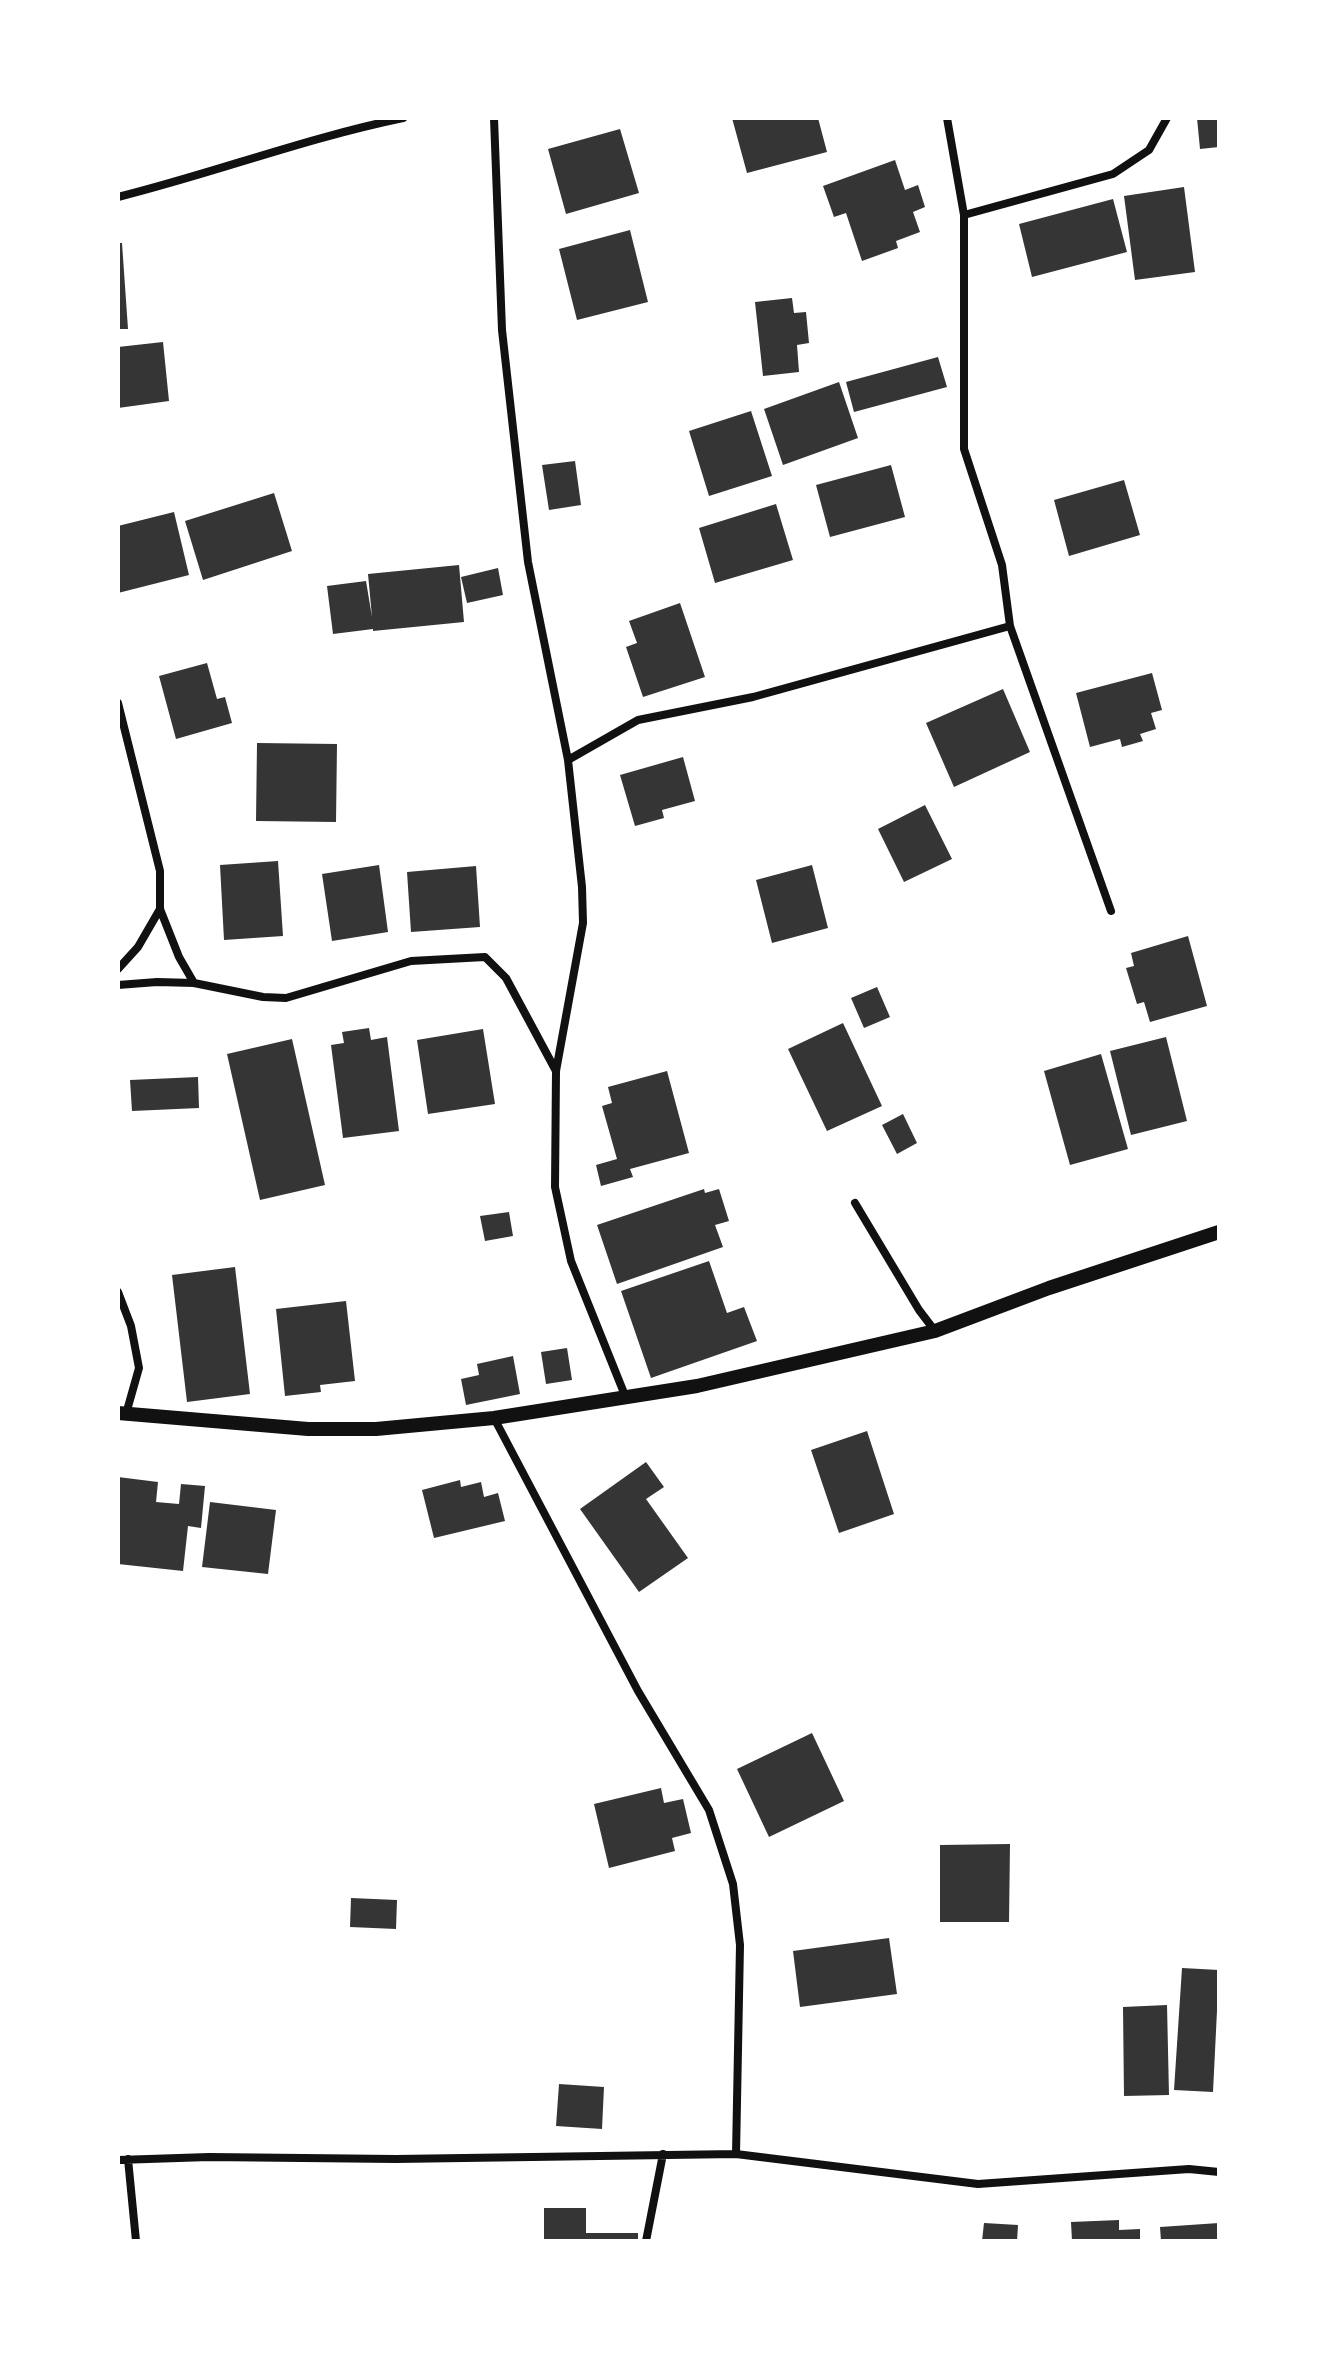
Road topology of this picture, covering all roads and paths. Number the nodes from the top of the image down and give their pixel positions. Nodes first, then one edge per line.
1 (403, 118) edge
2 (494, 118) edge
3 (947, 118) edge
4 (1167, 118) edge
5 (118, 197) edge
6 (964, 215) junction
7 (1010, 626) junction
8 (118, 703) edge
9 (568, 760) junction
10 (160, 909) junction
11 (1111, 911) dead end
12 (118, 969) edge
13 (194, 983) junction
14 (118, 985) edge
15 (556, 1071) junction
16 (855, 1203) dead end
17 (1219, 1232) edge
18 (118, 1292) edge
19 (935, 1331) junction
20 (626, 1398) junction
21 (122, 1414) edge
22 (494, 1418) junction
23 (663, 2154) junction
24 (736, 2154) junction
25 (123, 2160) edge
26 (1219, 2172) edge
27 (136, 2241) edge
28 (646, 2241) edge

1 - 5 street
2 - 9 street
3 - 6 street
4 - 6 street
6 - 7 street
7 - 9 street
7 - 11 street
8 - 10 street
9 - 15 street
10 - 12 street
10 - 13 street
13 - 14 street
13 - 15 street
15 - 20 street
16 - 19 street
17 - 19 street
18 - 21 street
19 - 20 street
20 - 22 street
21 - 22 street
22 - 24 street
23 - 24 street
23 - 25 street
23 - 28 street
24 - 26 street
25 - 27 street

